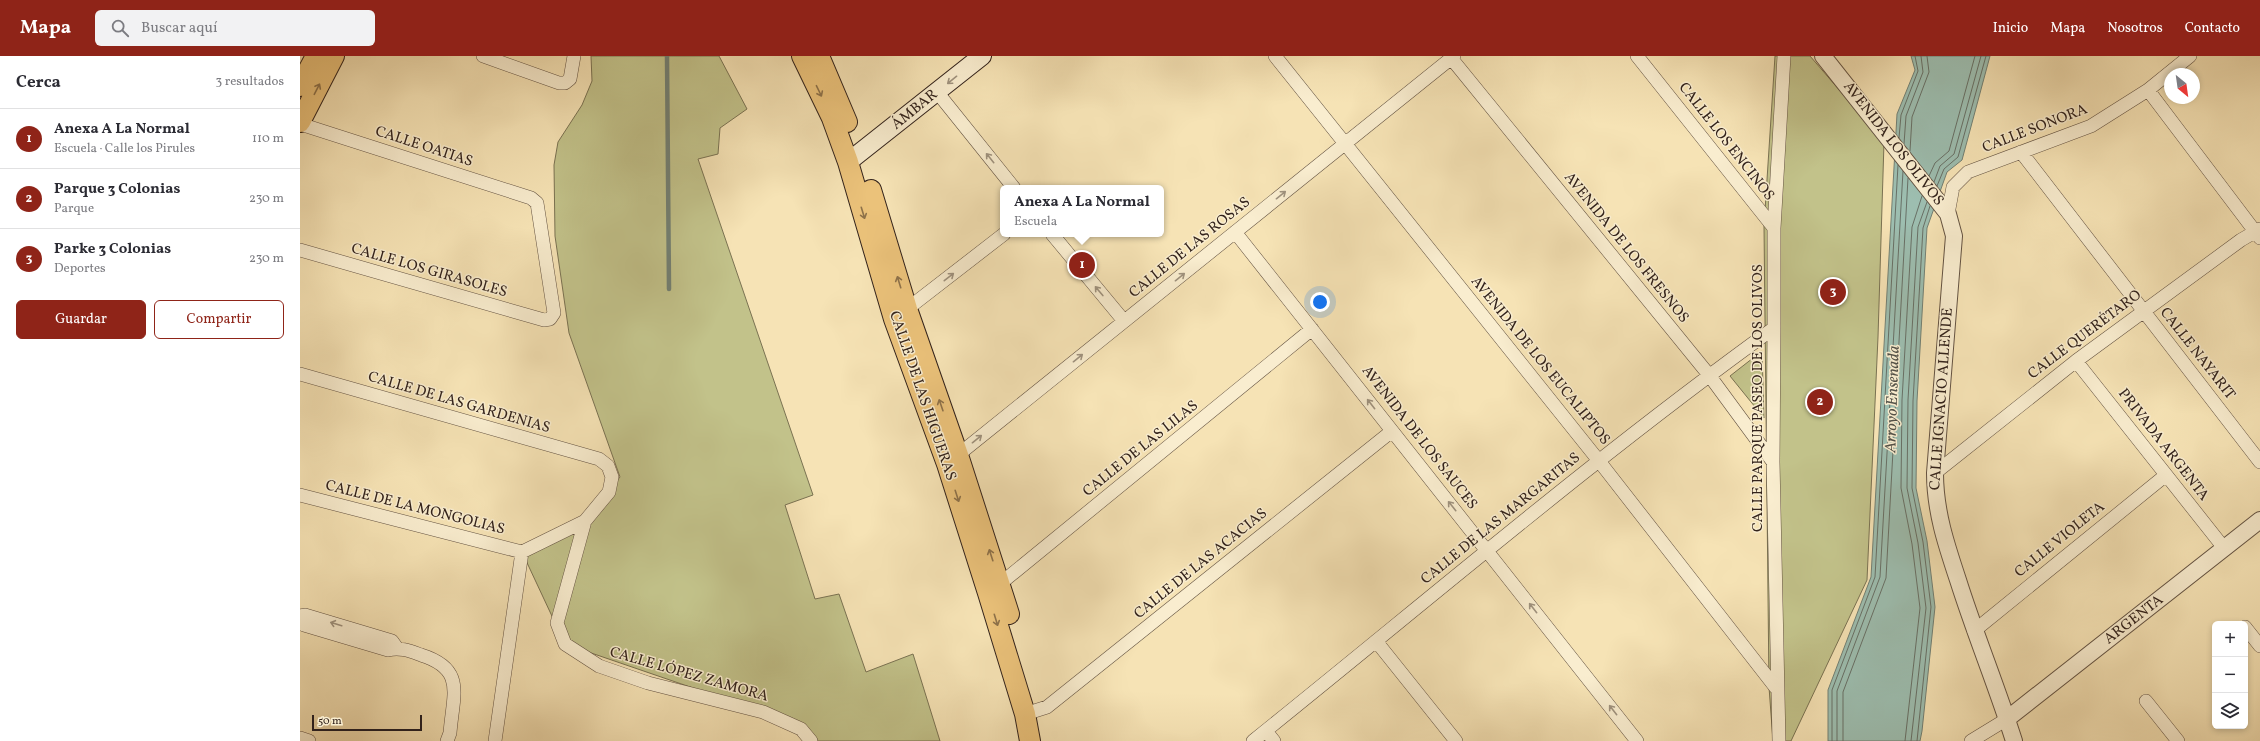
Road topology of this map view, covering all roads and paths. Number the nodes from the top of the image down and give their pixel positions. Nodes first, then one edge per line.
1 (316, 56) edge
2 (334, 56) edge
3 (483, 56) edge
4 (574, 56) edge
5 (802, 56) edge
6 (819, 56) edge
7 (982, 56) edge
8 (1275, 56) edge
9 (1637, 56) edge
10 (1784, 56) edge
11 (1823, 56) edge
12 (2190, 56) edge
13 (1453, 57) edge
14 (300, 86) edge
15 (2148, 90) junction
16 (937, 92) junction
17 (300, 123) edge
18 (1345, 144) junction
19 (2021, 152) junction
20 (854, 158) junction
21 (1012, 185) edge
22 (1948, 214) junction
23 (1774, 228) junction
24 (1235, 232) junction
25 (2258, 233) edge
26 (1000, 237) edge
27 (1054, 237) edge
28 (300, 250) edge
29 (2143, 311) junction
30 (901, 314) junction
31 (550, 319) joint
32 (1124, 321) junction
33 (1774, 328) junction
34 (1312, 329) junction
35 (2076, 361) junction
36 (300, 374) edge
37 (1709, 375) junction
38 (1392, 431) junction
39 (952, 459) junction
40 (1599, 461) junction
41 (1773, 462) junction
42 (2260, 462) edge
43 (1935, 473) junction
44 (2166, 475) junction
45 (300, 495) edge
46 (2260, 520) edge
47 (585, 521) junction
48 (2224, 548) junction
49 (1488, 550) junction
50 (522, 552) junction
51 (995, 589) junction
52 (300, 616) edge
53 (300, 622) edge
54 (2248, 630) edge
55 (1974, 631) junction
56 (1376, 641) junction
57 (2260, 646) edge
58 (397, 648) junction
59 (1776, 688) junction
60 (2146, 701) dead end
61 (1031, 713) junction
62 (2007, 719) junction
63 (1266, 731) junction
64 (300, 738) edge
65 (309, 741) edge
66 (447, 741) edge
67 (494, 741) edge
68 (811, 741) edge
69 (1030, 741) edge
70 (1043, 741) edge
71 (1253, 741) edge
72 (1274, 741) edge
73 (1456, 741) edge
74 (1637, 741) edge
75 (1779, 741) edge
76 (1971, 741) edge
77 (2014, 741) edge
78 (2178, 741) edge

1 - 14 main road
17 -> 2 main road
3 - 4 street
5 -> 20 main road, CALLE DE LAS HIGUERAS
6 - 20 main road, CALLE DE LAS HIGUERAS
7 -> 16 main road, ÁMBAR
8 - 18 street, AVENIDA DE LOS EUCALIPTOS
9 - 23 street, CALLE LOS ENCINOS
10 - 23 street, CALLE PARQUE PASEO DE LOS OLIVOS
11 - 22 street, AVENIDA LOS OLIVOS
12 - 15 street, CALLE SONORA
13 - 18 street, CALLE DE LAS ROSAS
13 - 37 street, AVENIDA DE LOS FRESNOS
15 - 19 street, CALLE SONORA
15 - 25 street
16 - 20 main road, ÁMBAR
21 -> 16 street
17 - 31 street, CALLE OATIAS
24 -> 18 street, CALLE DE LAS ROSAS
18 - 40 street, AVENIDA DE LOS EUCALIPTOS
19 - 22 street, CALLE SONORA
19 - 29 street, CALLE NAYARIT
20 - 30 main road, CALLE DE LAS HIGUERAS
22 - 43 street, CALLE IGNACIO ALLENDE
23 - 33 street, CALLE PARQUE PASEO DE LOS OLIVOS
32 -> 24 street, CALLE DE LAS ROSAS
24 - 34 street, AVENIDA DE LOS SAUCES
25 - 29 street, CALLE QUERÉTARO
30 -> 26 street
32 -> 27 street
28 - 31 street, CALLE LOS GIRASOLES
29 - 35 street, CALLE QUERÉTARO
29 - 42 street, CALLE NAYARIT
30 - 39 main road, CALLE DE LAS HIGUERAS
39 -> 32 street, CALLE DE LAS ROSAS
33 - 37 street, CALLE DE LAS MARGARITAS
33 - 41 street, CALLE PARQUE PASEO DE LOS OLIVOS
38 -> 34 street, AVENIDA DE LOS SAUCES
34 - 51 street, CALLE DE LAS LILAS
35 - 43 street, CALLE QUERÉTARO
35 - 44 street, PRIVADA ARGENTA
36 - 47 street, CALLE DE LAS GARDENIAS
37 - 40 street, CALLE DE LAS MARGARITAS
37 - 41 street, AVENIDA DE LOS FRESNOS
49 -> 38 street, AVENIDA DE LOS SAUCES
38 - 61 street, CALLE DE LAS ACACIAS
39 - 51 main road, CALLE DE LAS HIGUERAS
40 - 49 street, CALLE DE LAS MARGARITAS
40 - 59 street, AVENIDA DE LOS EUCALIPTOS
41 - 59 street, CALLE PARQUE PASEO DE LOS OLIVOS
43 - 55 street, CALLE IGNACIO ALLENDE
44 - 48 street, PRIVADA ARGENTA
44 - 55 street, CALLE VIOLETA
45 - 50 street, CALLE DE LA MONGOLIAS
46 - 48 street, ARGENTA
47 - 50 street
47 - 68 street, CALLE LÓPEZ ZAMORA
48 - 62 street, ARGENTA
49 - 56 street, CALLE DE LAS MARGARITAS
74 -> 49 street, AVENIDA DE LOS SAUCES
50 - 67 street
51 - 61 main road, CALLE DE LAS HIGUERAS
58 -> 52 street
53 - 58 street
54 - 57 street
55 - 62 street, CALLE IGNACIO ALLENDE
56 - 63 street, CALLE DE LAS MARGARITAS
56 - 73 street
58 - 66 street
59 - 75 street, CALLE PARQUE PASEO DE LOS OLIVOS
60 - 78 street
61 - 69 main road, CALLE DE LAS HIGUERAS
61 - 70 main road, CALLE DE LAS HIGUERAS
62 - 76 street
62 - 77 street, CALLE IGNACIO ALLENDE
63 - 71 street, CALLE DE LAS MARGARITAS
63 - 72 street
64 - 65 street

